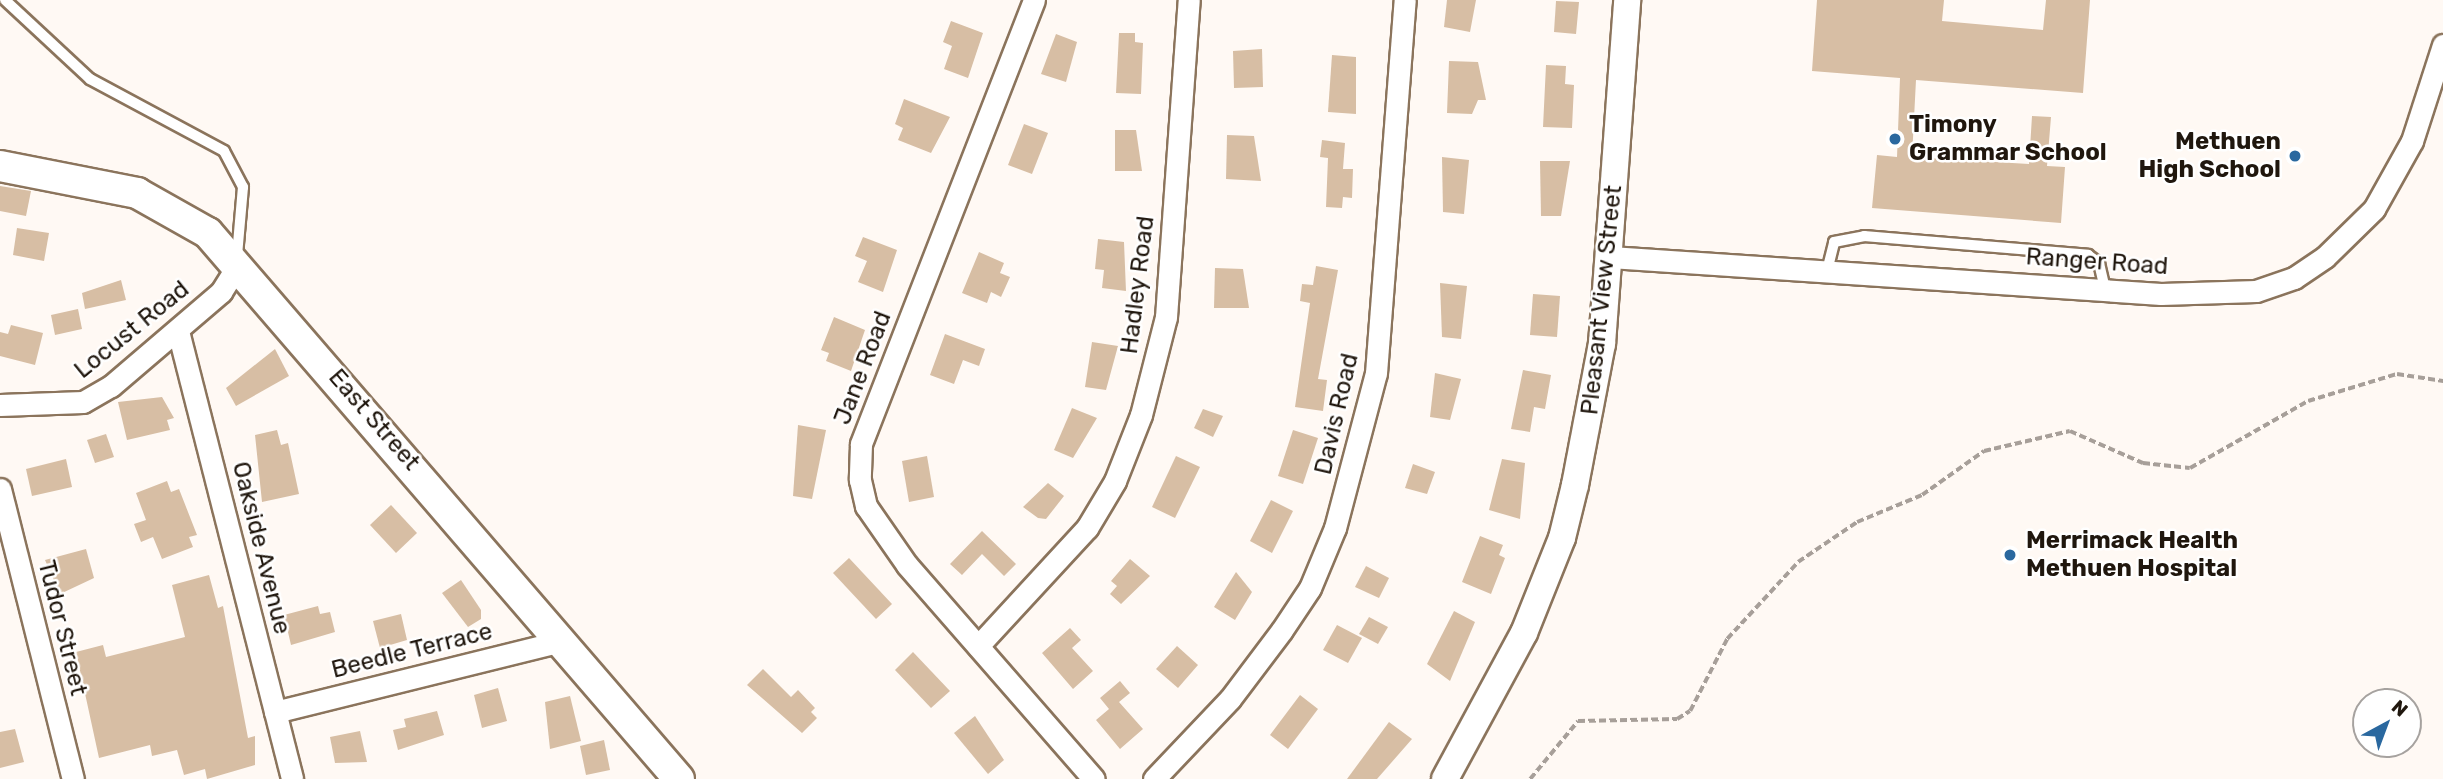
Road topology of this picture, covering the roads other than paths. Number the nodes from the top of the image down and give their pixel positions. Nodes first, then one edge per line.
1 (5, 0) edge
2 (1034, 0) edge
3 (1189, 0) edge
4 (1405, 0) edge
5 (1627, 0) edge
6 (2443, 45) edge
7 (0, 166) edge
8 (1610, 257) junction
9 (237, 266) junction
10 (1827, 271) junction
11 (2105, 289) junction
12 (178, 331) junction
13 (0, 405) edge
14 (0, 489) edge
15 (562, 641) junction
16 (978, 646) junction
17 (275, 712) junction
18 (73, 779) edge
19 (292, 779) edge
20 (679, 779) edge
21 (1094, 779) edge
22 (1154, 779) edge
23 (1445, 779) edge

1 - 9 lane
2 - 16 street, Jane Road
3 - 16 street, Hadley Road
4 - 22 street, Davis Road
5 - 8 street, Pleasant View Street
6 - 11 street, Ranger Road
7 - 9 main road, East Street
8 - 10 street, Ranger Road
8 - 23 street, Pleasant View Street
9 - 12 street, Locust Road
9 - 15 main road, East Street
10 - 11 street, Ranger Road
10 - 11 lane
12 - 13 street, Locust Road
12 - 17 street, Oakside Avenue
14 - 18 street, Tudor Street
15 - 17 street, Beedle Terrace
15 - 20 main road, East Street
16 - 21 street, Jane Road
17 - 19 street, Oakside Avenue

